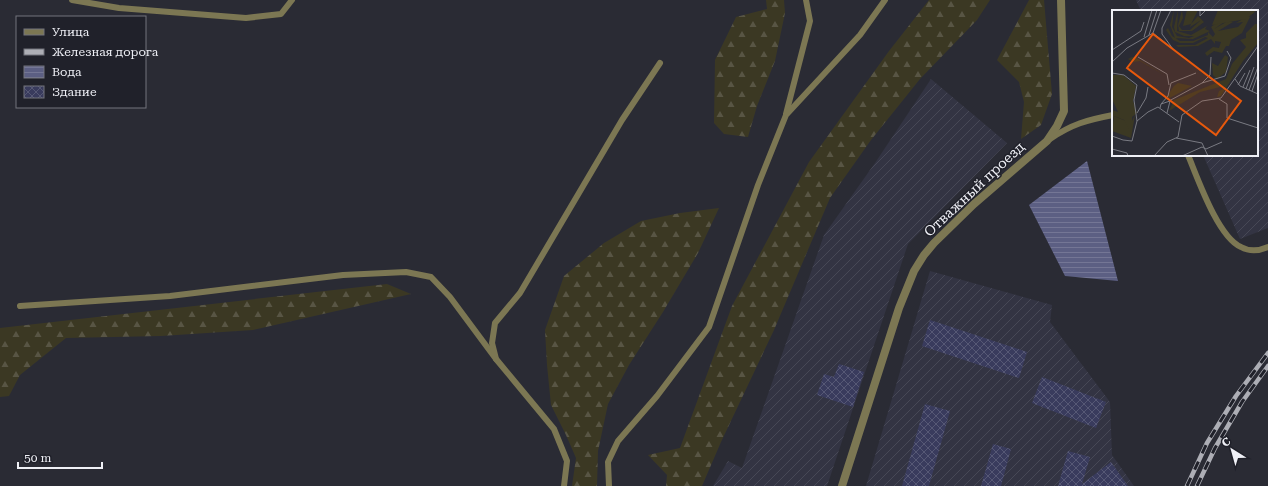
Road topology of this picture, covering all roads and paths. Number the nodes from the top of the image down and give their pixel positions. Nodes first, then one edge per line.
1 (72, 0) edge
2 (292, 0) edge
3 (806, 0) edge
4 (886, 0) edge
5 (1061, 0) edge
6 (660, 63) dead end
7 (786, 115) junction
8 (1112, 115) edge
9 (1047, 141) junction
10 (1188, 156) edge
11 (1268, 247) edge
12 (20, 306) dead end
13 (496, 359) junction
14 (564, 486) edge
15 (609, 486) edge
16 (842, 486) edge

1 - 2 lane
3 - 7 lane
4 - 7 lane
5 - 9 street, Отважный проезд
6 - 13 lane
7 - 15 lane
8 - 9 lane
9 - 16 street, Отважный проезд
10 - 11 lane
12 - 13 lane
13 - 14 lane

